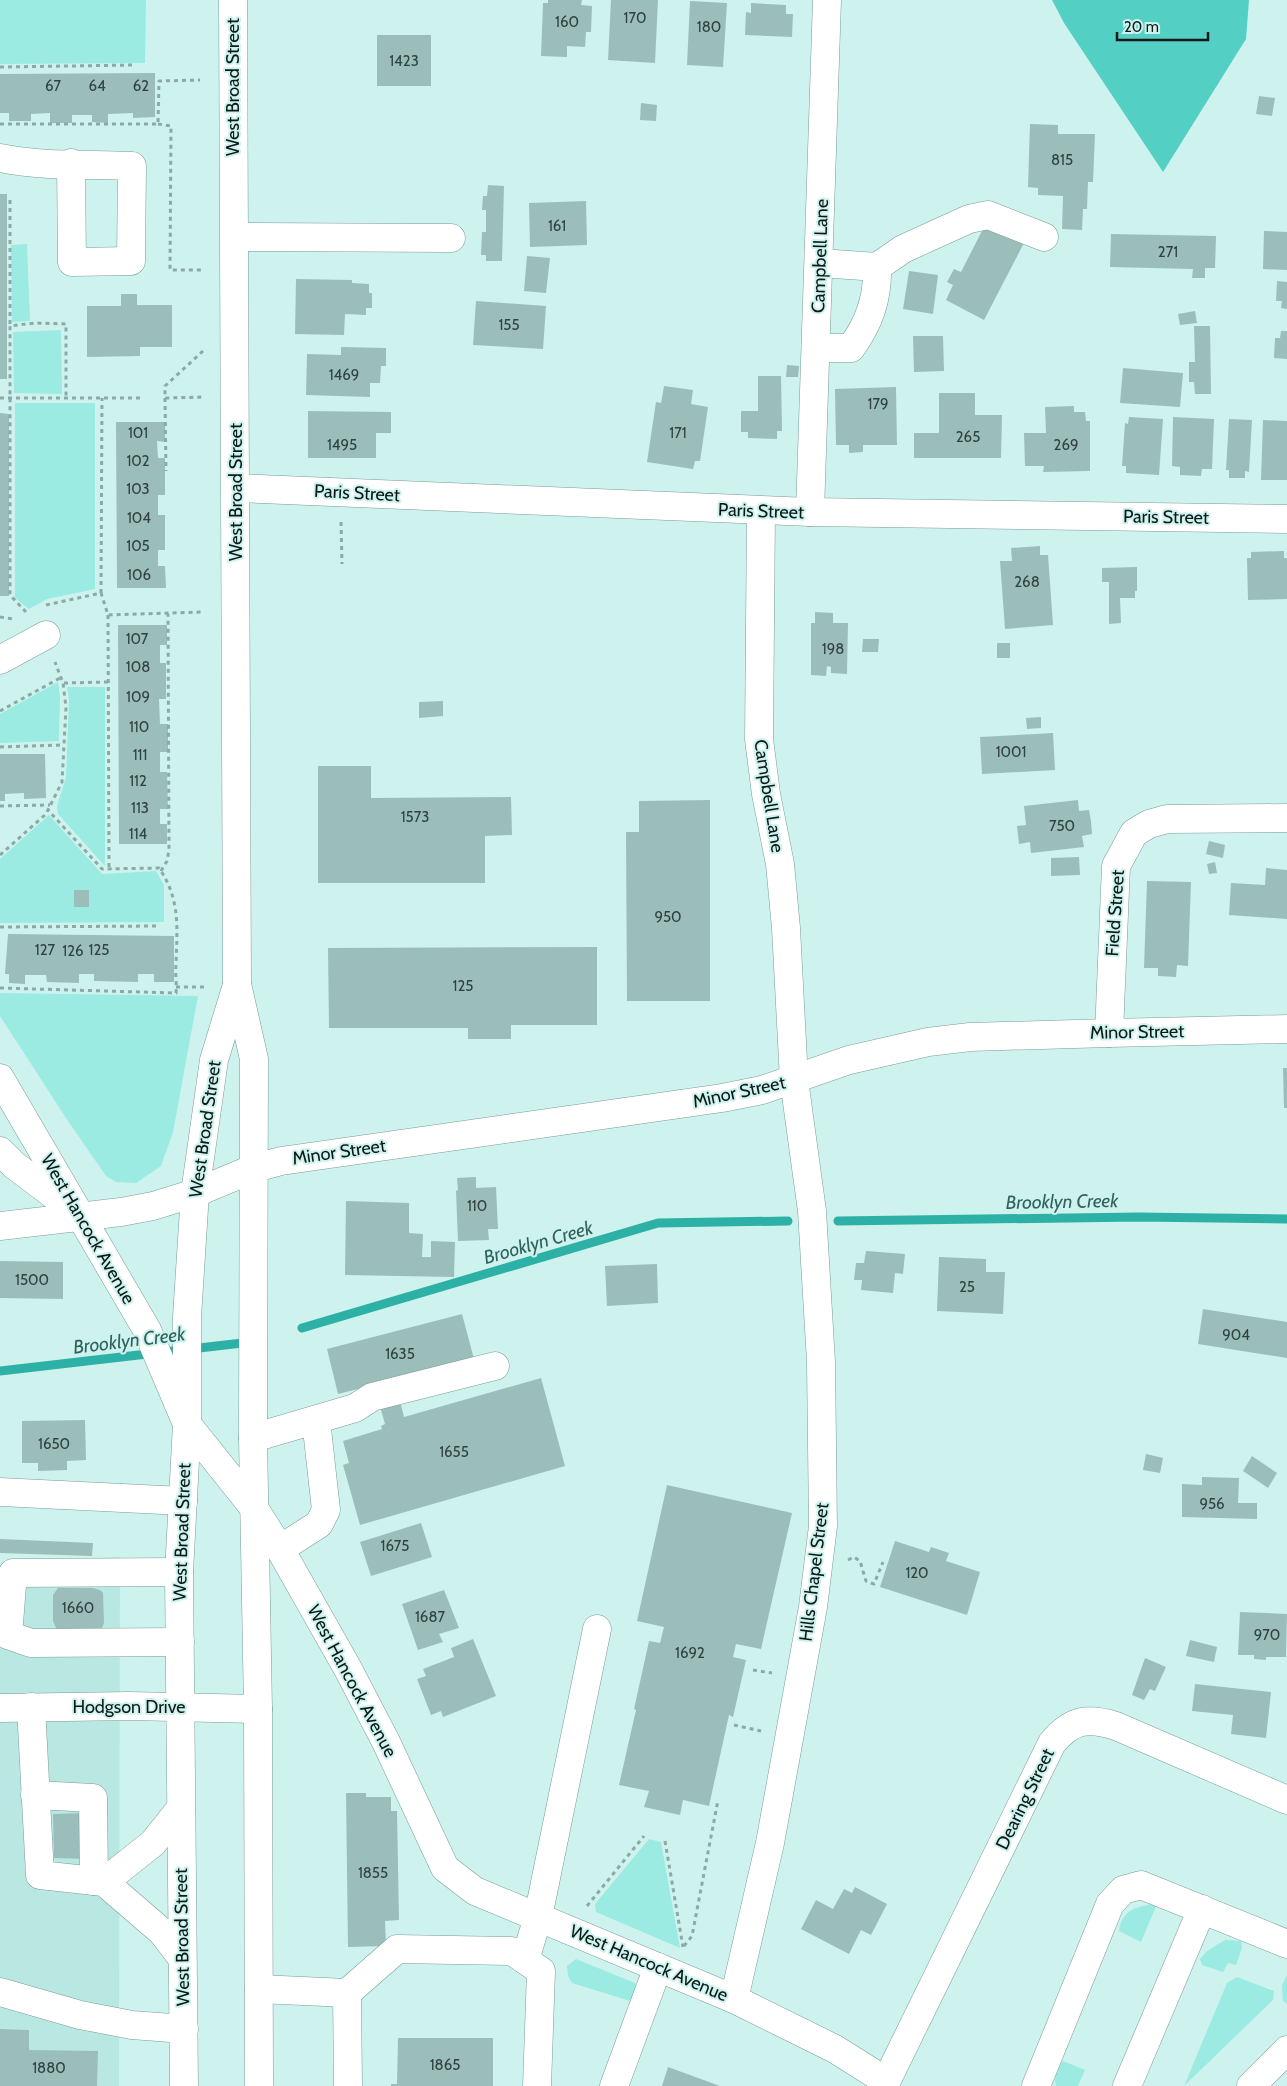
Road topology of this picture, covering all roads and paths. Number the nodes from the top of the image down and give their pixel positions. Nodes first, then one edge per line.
1 (233, 0) edge
2 (827, 0) edge
3 (136, 65) dead end
4 (0, 67) edge
5 (200, 80) dead end
6 (0, 124) edge
7 (158, 124) junction
8 (8, 160) edge
9 (70, 163) dead end
10 (10, 200) dead end
11 (234, 237) junction
12 (1044, 237) dead end
13 (451, 238) dead end
14 (820, 262) junction
15 (877, 268) junction
16 (203, 270) dead end
17 (10, 326) junction
18 (817, 348) junction
19 (203, 351) dead end
20 (204, 397) dead end
21 (0, 398) edge
22 (10, 398) junction
23 (66, 398) junction
24 (102, 398) junction
25 (140, 398) dead end
26 (165, 398) junction
27 (166, 471) dead end
28 (236, 488) junction
29 (761, 511) junction
30 (810, 512) junction
31 (341, 518) dead end
32 (1287, 519) edge
33 (342, 564) dead end
34 (101, 592) junction
35 (43, 606) dead end
36 (204, 612) dead end
37 (168, 614) junction
38 (108, 615) junction
39 (0, 616) edge
40 (46, 635) dead end
41 (0, 660) edge
42 (108, 682) junction
43 (63, 683) junction
44 (0, 711) edge
45 (62, 745) junction
46 (0, 747) edge
47 (0, 806) edge
48 (50, 806) junction
49 (48, 810) junction
50 (1287, 818) edge
51 (0, 855) edge
52 (109, 868) junction
53 (161, 871) junction
54 (159, 926) dead end
55 (0, 927) edge
56 (238, 984) junction
57 (204, 987) dead end
58 (0, 988) edge
59 (176, 988) junction
60 (1287, 1030) edge
61 (1109, 1033) junction
62 (0, 1078) edge
63 (794, 1080) junction
64 (0, 1151) edge
65 (255, 1168) junction
66 (195, 1193) junction
67 (80, 1216) junction
68 (0, 1226) edge
69 (495, 1366) dead end
70 (316, 1420) junction
71 (187, 1424) junction
72 (253, 1438) junction
73 (0, 1492) edge
74 (183, 1501) junction
75 (254, 1508) junction
76 (280, 1549) junction
77 (883, 1562) dead end
78 (847, 1568) dead end
79 (179, 1572) junction
80 (597, 1628) dead end
81 (180, 1642) junction
82 (754, 1670) dead end
83 (780, 1675) dead end
84 (30, 1707) junction
85 (0, 1708) edge
86 (181, 1708) junction
87 (258, 1709) junction
88 (734, 1725) dead end
89 (766, 1732) dead end
90 (35, 1795) junction
91 (718, 1800) dead end
92 (1287, 1800) edge
93 (180, 1808) junction
94 (644, 1836) dead end
95 (665, 1841) dead end
96 (99, 1882) junction
97 (590, 1901) dead end
98 (1202, 1909) junction
99 (538, 1917) junction
100 (1287, 1944) edge
101 (684, 1946) junction
102 (681, 1952) dead end
103 (182, 1958) junction
104 (525, 1960) junction
105 (658, 1966) junction
106 (259, 1989) junction
107 (0, 1992) edge
108 (347, 1993) junction
109 (734, 1999) junction
110 (184, 2028) junction
111 (1287, 2050) edge
112 (885, 2083) edge
113 (184, 2086) edge
114 (259, 2086) edge
115 (348, 2086) edge
116 (537, 2086) edge
117 (614, 2086) edge
118 (1036, 2086) edge
119 (1127, 2086) edge
120 (1251, 2086) edge

1 - 11 street, West Broad Street
2 - 14 street, Campbell Lane
3 - 4 path
5 - 7 path
6 - 7 path
7 - 16 path
8 - 9 street
10 - 17 path
11 - 13 street
11 - 28 street, West Broad Street
12 - 15 street
14 - 15 street
14 - 18 street, Campbell Lane
15 - 18 street
17 - 22 path
17 - 23 path
18 - 30 street, Campbell Lane
19 - 26 path
20 - 26 path
21 - 22 path
22 - 23 path
22 - 39 path
23 - 24 path
24 - 25 path
24 - 34 path
26 - 27 path
28 - 29 street, Paris Street
28 - 56 street, West Broad Street
29 - 30 street, Paris Street
29 - 63 street, Campbell Lane
30 - 32 street, Paris Street
31 - 33 path
34 - 35 path
34 - 38 path
36 - 37 path
37 - 38 path
37 - 53 path
38 - 42 path
40 - 41 street
42 - 43 path
42 - 52 path
43 - 44 path
43 - 45 path
45 - 46 path
45 - 48 path
47 - 48 path
48 - 49 path
49 - 51 path
49 - 52 path
50 - 61 street, Field Street
52 - 53 path
53 - 59 path
54 - 55 path
56 - 65 street, West Broad Street
56 - 66 street, West Broad Street
57 - 59 path
58 - 59 path
60 - 61 street, Minor Street
61 - 63 street, Minor Street
62 - 67 street, West Hancock Avenue
63 - 65 street, Minor Street
63 - 109 street, Hills Chapel Street
64 - 67 street
65 - 66 street, Minor Street
65 - 72 street, West Broad Street
66 - 67 street, Minor Street
66 - 71 street, West Broad Street
67 - 68 street, Minor Street
67 - 71 street, West Hancock Avenue
69 - 70 street
70 - 72 street
70 - 76 street
71 - 74 street, West Broad Street
71 - 75 street, West Hancock Avenue
72 - 75 street, West Broad Street
73 - 74 street
74 - 79 street, West Broad Street
75 - 76 street, West Hancock Avenue
75 - 87 street, West Broad Street
76 - 99 street, West Hancock Avenue
77 - 78 path
79 - 81 street, West Broad Street
79 - 81 street
80 - 99 street
81 - 86 street, West Broad Street
82 - 83 path
84 - 85 street, Hodgson Drive
84 - 86 street, Hodgson Drive
84 - 90 street
86 - 87 street, Hodgson Drive
86 - 93 street, West Broad Street
87 - 106 street, West Broad Street
88 - 89 path
90 - 96 street
90 - 96 street
91 - 101 path
92 - 112 street, Dearing Street
93 - 96 street
93 - 103 street, West Broad Street
94 - 97 path
95 - 101 path
96 - 103 street
98 - 100 street
98 - 118 street
98 - 119 street
99 - 104 street
99 - 105 street, West Hancock Avenue
101 - 102 path
103 - 110 street, West Broad Street
104 - 108 street
104 - 116 street
105 - 109 street, West Hancock Avenue
105 - 117 street
106 - 108 street
106 - 114 street, West Broad Street
107 - 110 street
108 - 115 street
109 - 112 street, West Hancock Avenue
110 - 113 street, West Broad Street
111 - 120 street

